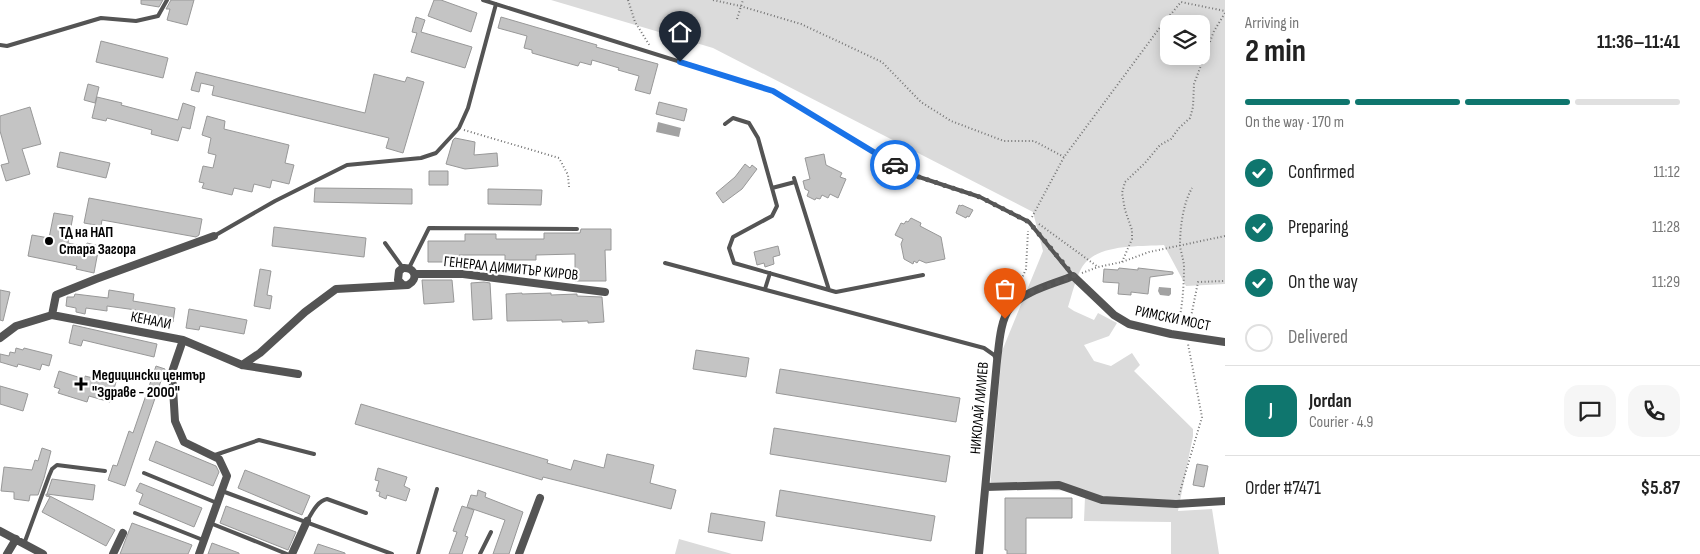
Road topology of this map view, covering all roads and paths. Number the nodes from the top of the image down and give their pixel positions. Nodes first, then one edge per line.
1 (167, 0) edge
2 (483, 0) edge
3 (628, 0) edge
4 (712, 0) edge
5 (743, 0) edge
6 (1181, 1) edge
7 (496, 4) junction
8 (740, 6) junction
9 (1225, 12) edge
10 (737, 19) dead end
11 (0, 45) edge
12 (654, 52) dead end
13 (725, 124) dead end
14 (459, 128) junction
15 (1064, 157) junction
16 (570, 187) dead end
17 (772, 188) junction
18 (1192, 188) dead end
19 (1029, 222) junction
20 (577, 229) dead end
21 (214, 236) joint
22 (1225, 236) edge
23 (385, 243) dead end
24 (1180, 246) junction
25 (1122, 262) junction
26 (665, 263) dead end
27 (409, 270) junction
28 (770, 273) junction
29 (398, 274) junction
30 (923, 275) dead end
31 (1074, 276) junction
32 (1225, 281) edge
33 (402, 284) junction
34 (387, 285) junction
35 (764, 289) junction
36 (829, 290) junction
37 (605, 292) dead end
38 (1016, 292) dead end
39 (52, 315) junction
40 (1164, 322) dead end
41 (1187, 337) junction
42 (0, 338) edge
43 (183, 340) junction
44 (1225, 342) edge
45 (997, 361) junction
46 (242, 365) junction
47 (298, 374) dead end
48 (314, 454) dead end
49 (212, 456) junction
50 (105, 471) dead end
51 (144, 474) dead end
52 (986, 487) junction
53 (437, 489) dead end
54 (222, 490) junction
55 (540, 498) dead end
56 (1225, 501) edge
57 (217, 503) junction
58 (1176, 504) junction
59 (136, 513) dead end
60 (366, 513) dead end
61 (307, 521) junction
62 (210, 523) junction
63 (0, 531) edge
64 (123, 532) dead end
65 (491, 532) dead end
66 (16, 539) junction
67 (203, 540) junction
68 (24, 544) junction
69 (7, 554) edge
70 (43, 554) edge
71 (113, 554) edge
72 (199, 554) edge
73 (287, 554) edge
74 (292, 554) edge
75 (392, 554) edge
76 (418, 554) edge
77 (480, 554) edge
78 (519, 554) edge
79 (979, 554) edge

1 - 11 lane
2 - 7 lane
3 - 12 path
4 - 8 path
5 - 8 path
6 - 9 path
6 - 15 path
7 - 14 lane
7 - 19 lane
8 - 10 path
8 - 15 path
9 - 25 path
13 - 17 lane
14 - 16 path
14 - 21 lane
15 - 19 path
17 - 28 lane
17 - 36 lane
18 - 24 path
19 - 31 lane
19 - 38 path
20 - 27 lane
21 - 39 street
22 - 24 path
23 - 27 lane
24 - 25 path
24 - 40 path
25 - 31 path
26 - 35 lane
27 - 29 street
27 - 33 street
27 - 37 street, ГЕНЕРАЛ ДИМИТЪР КИРОВ
28 - 35 lane
28 - 36 lane
29 - 33 street
29 - 34 street
30 - 36 lane
31 - 41 street, РИМСКИ МОСТ
31 - 45 street, НИКОЛАЙ ЛИЛИЕВ
32 - 41 path
33 - 34 street
34 - 46 street
35 - 45 lane
39 - 42 street, КЕНАЛИ
39 - 43 street, КЕНАЛИ
41 - 44 street, РИМСКИ МОСТ
41 - 58 path
43 - 46 street, КЕНАЛИ
43 - 49 street
45 - 52 street, НИКОЛАЙ ЛИЛИЕВ
46 - 47 street, КЕНАЛИ
48 - 49 lane
49 - 54 street
50 - 68 lane
51 - 57 lane
52 - 58 street
52 - 79 street, НИКОЛАЙ ЛИЛИЕВ
53 - 76 lane
54 - 57 street
54 - 61 lane
55 - 78 street
56 - 58 street
57 - 62 street
59 - 67 lane
60 - 61 lane
61 - 74 street
61 - 75 lane
62 - 67 street
62 - 73 lane
63 - 66 street
64 - 71 street
65 - 77 lane
66 - 68 street
66 - 69 street
67 - 72 street
68 - 70 street

